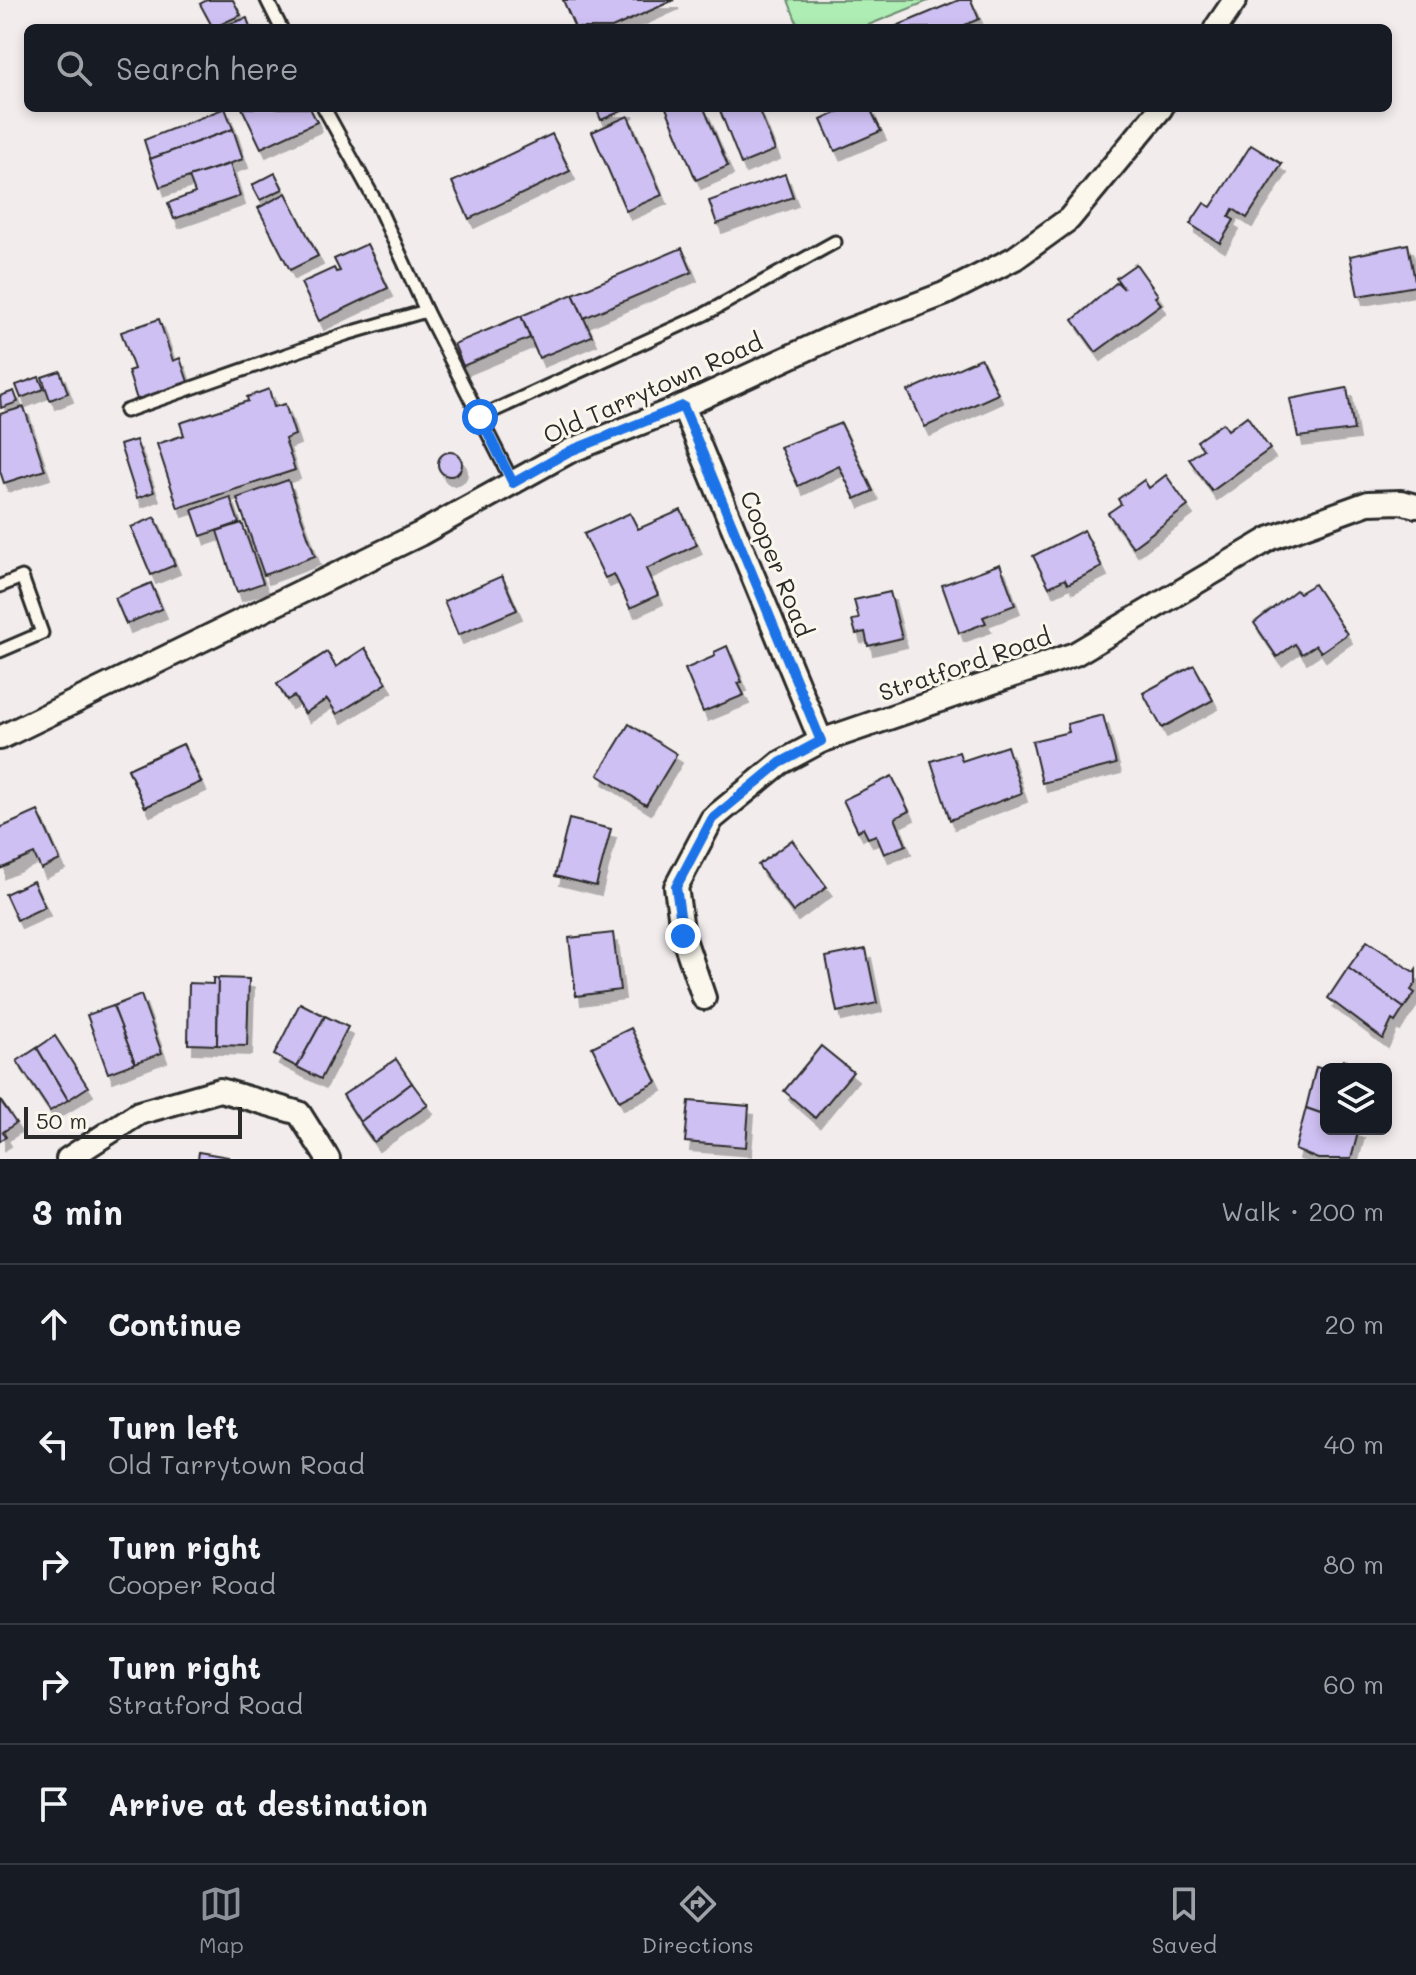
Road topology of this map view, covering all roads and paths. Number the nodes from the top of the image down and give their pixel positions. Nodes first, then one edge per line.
1 (267, 0) edge
2 (1235, 0) edge
3 (279, 24) edge
4 (1219, 24) edge
5 (326, 112) edge
6 (1158, 112) edge
7 (835, 242) dead end
8 (426, 311) junction
9 (683, 406) junction
10 (126, 411) dead end
11 (480, 417) junction
12 (513, 483) junction
13 (1416, 506) edge
14 (0, 586) edge
15 (0, 651) edge
16 (0, 738) edge
17 (821, 741) junction
18 (704, 998) dead end
19 (68, 1159) edge
20 (328, 1159) edge

1 - 3 lane
2 - 4 street
5 - 8 lane
6 - 9 street, Old Tarrytown Road
7 - 11 lane
8 - 10 lane
8 - 11 lane
9 - 12 street, Old Tarrytown Road
9 - 17 street, Cooper Road
11 - 12 lane
12 - 16 street, Old Tarrytown Road
13 - 17 street, Stratford Road
14 - 15 lane
17 - 18 street, Stratford Road
19 - 20 street

